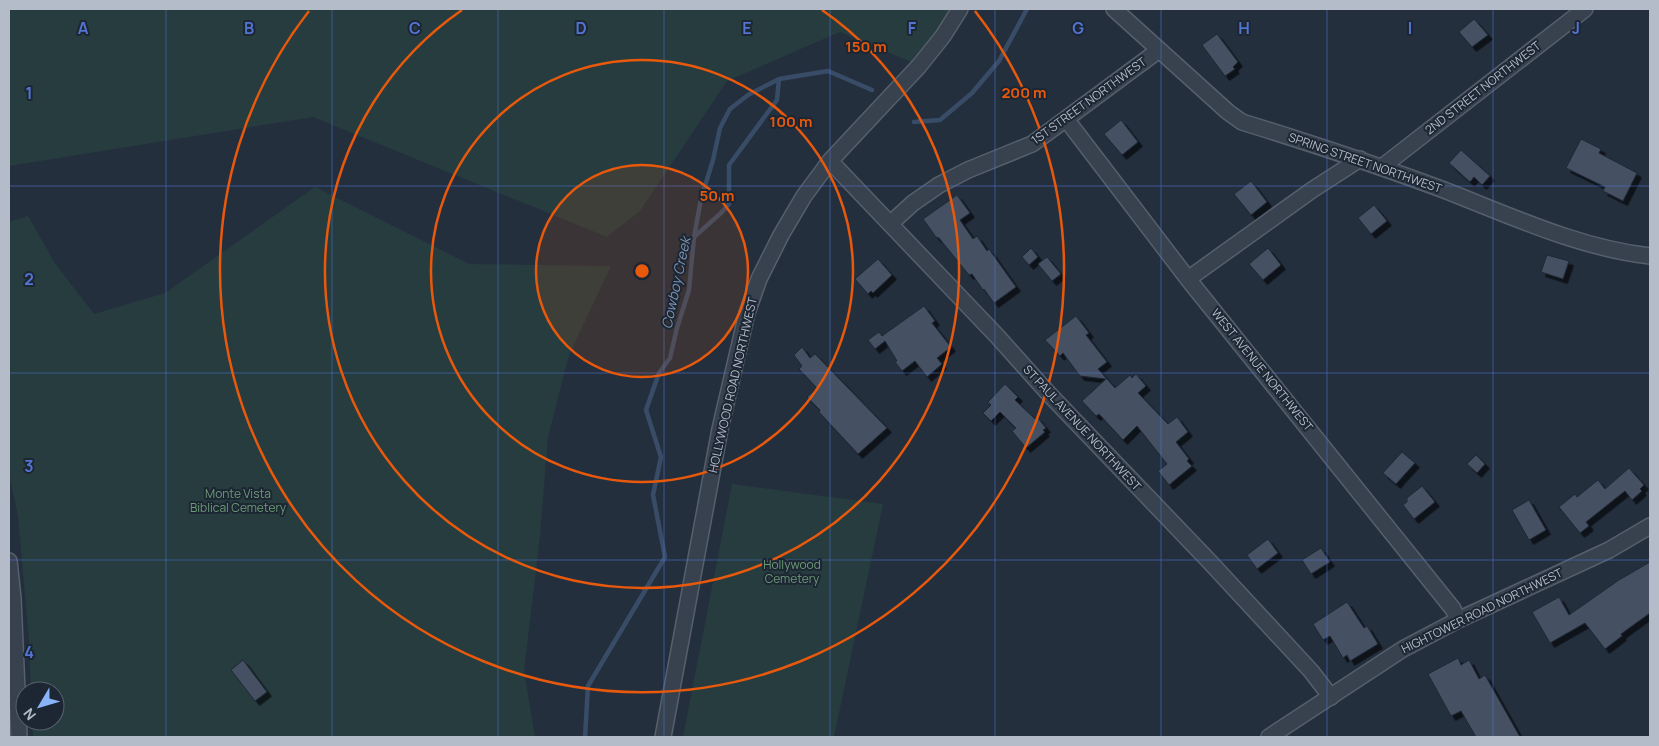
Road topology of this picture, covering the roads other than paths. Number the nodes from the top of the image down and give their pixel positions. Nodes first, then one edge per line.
1 (960, 9) edge
2 (1114, 9) edge
3 (1585, 9) edge
4 (1159, 50) junction
5 (1066, 119) junction
6 (1360, 159) junction
7 (830, 161) junction
8 (1382, 167) junction
9 (890, 224) junction
10 (1650, 256) edge
11 (1188, 279) junction
12 (1650, 526) edge
13 (9, 561) edge
14 (1458, 620) junction
15 (1331, 697) junction
16 (19, 737) edge
17 (663, 737) edge
18 (1269, 737) edge

1 - 7 street, HOLLYWOOD ROAD NORTHWEST
2 - 4 street, SPRING STREET NORTHWEST
3 - 8 street, 2ND STREET NORTHWEST
4 - 5 street, 1ST STREET NORTHWEST
4 - 6 street, SPRING STREET NORTHWEST
5 - 9 street, 1ST STREET NORTHWEST
5 - 11 street, WEST AVENUE NORTHWEST
6 - 8 street, SPRING STREET NORTHWEST
6 - 11 street
7 - 9 street, ST PAUL AVENUE NORTHWEST
7 - 17 street, HOLLYWOOD ROAD NORTHWEST
8 - 10 street, SPRING STREET NORTHWEST
9 - 15 street, ST PAUL AVENUE NORTHWEST
11 - 14 street, WEST AVENUE NORTHWEST
12 - 14 street, HIGHTOWER ROAD NORTHWEST
13 - 16 street
14 - 15 street, HIGHTOWER ROAD NORTHWEST
15 - 18 street, HIGHTOWER ROAD NORTHWEST

